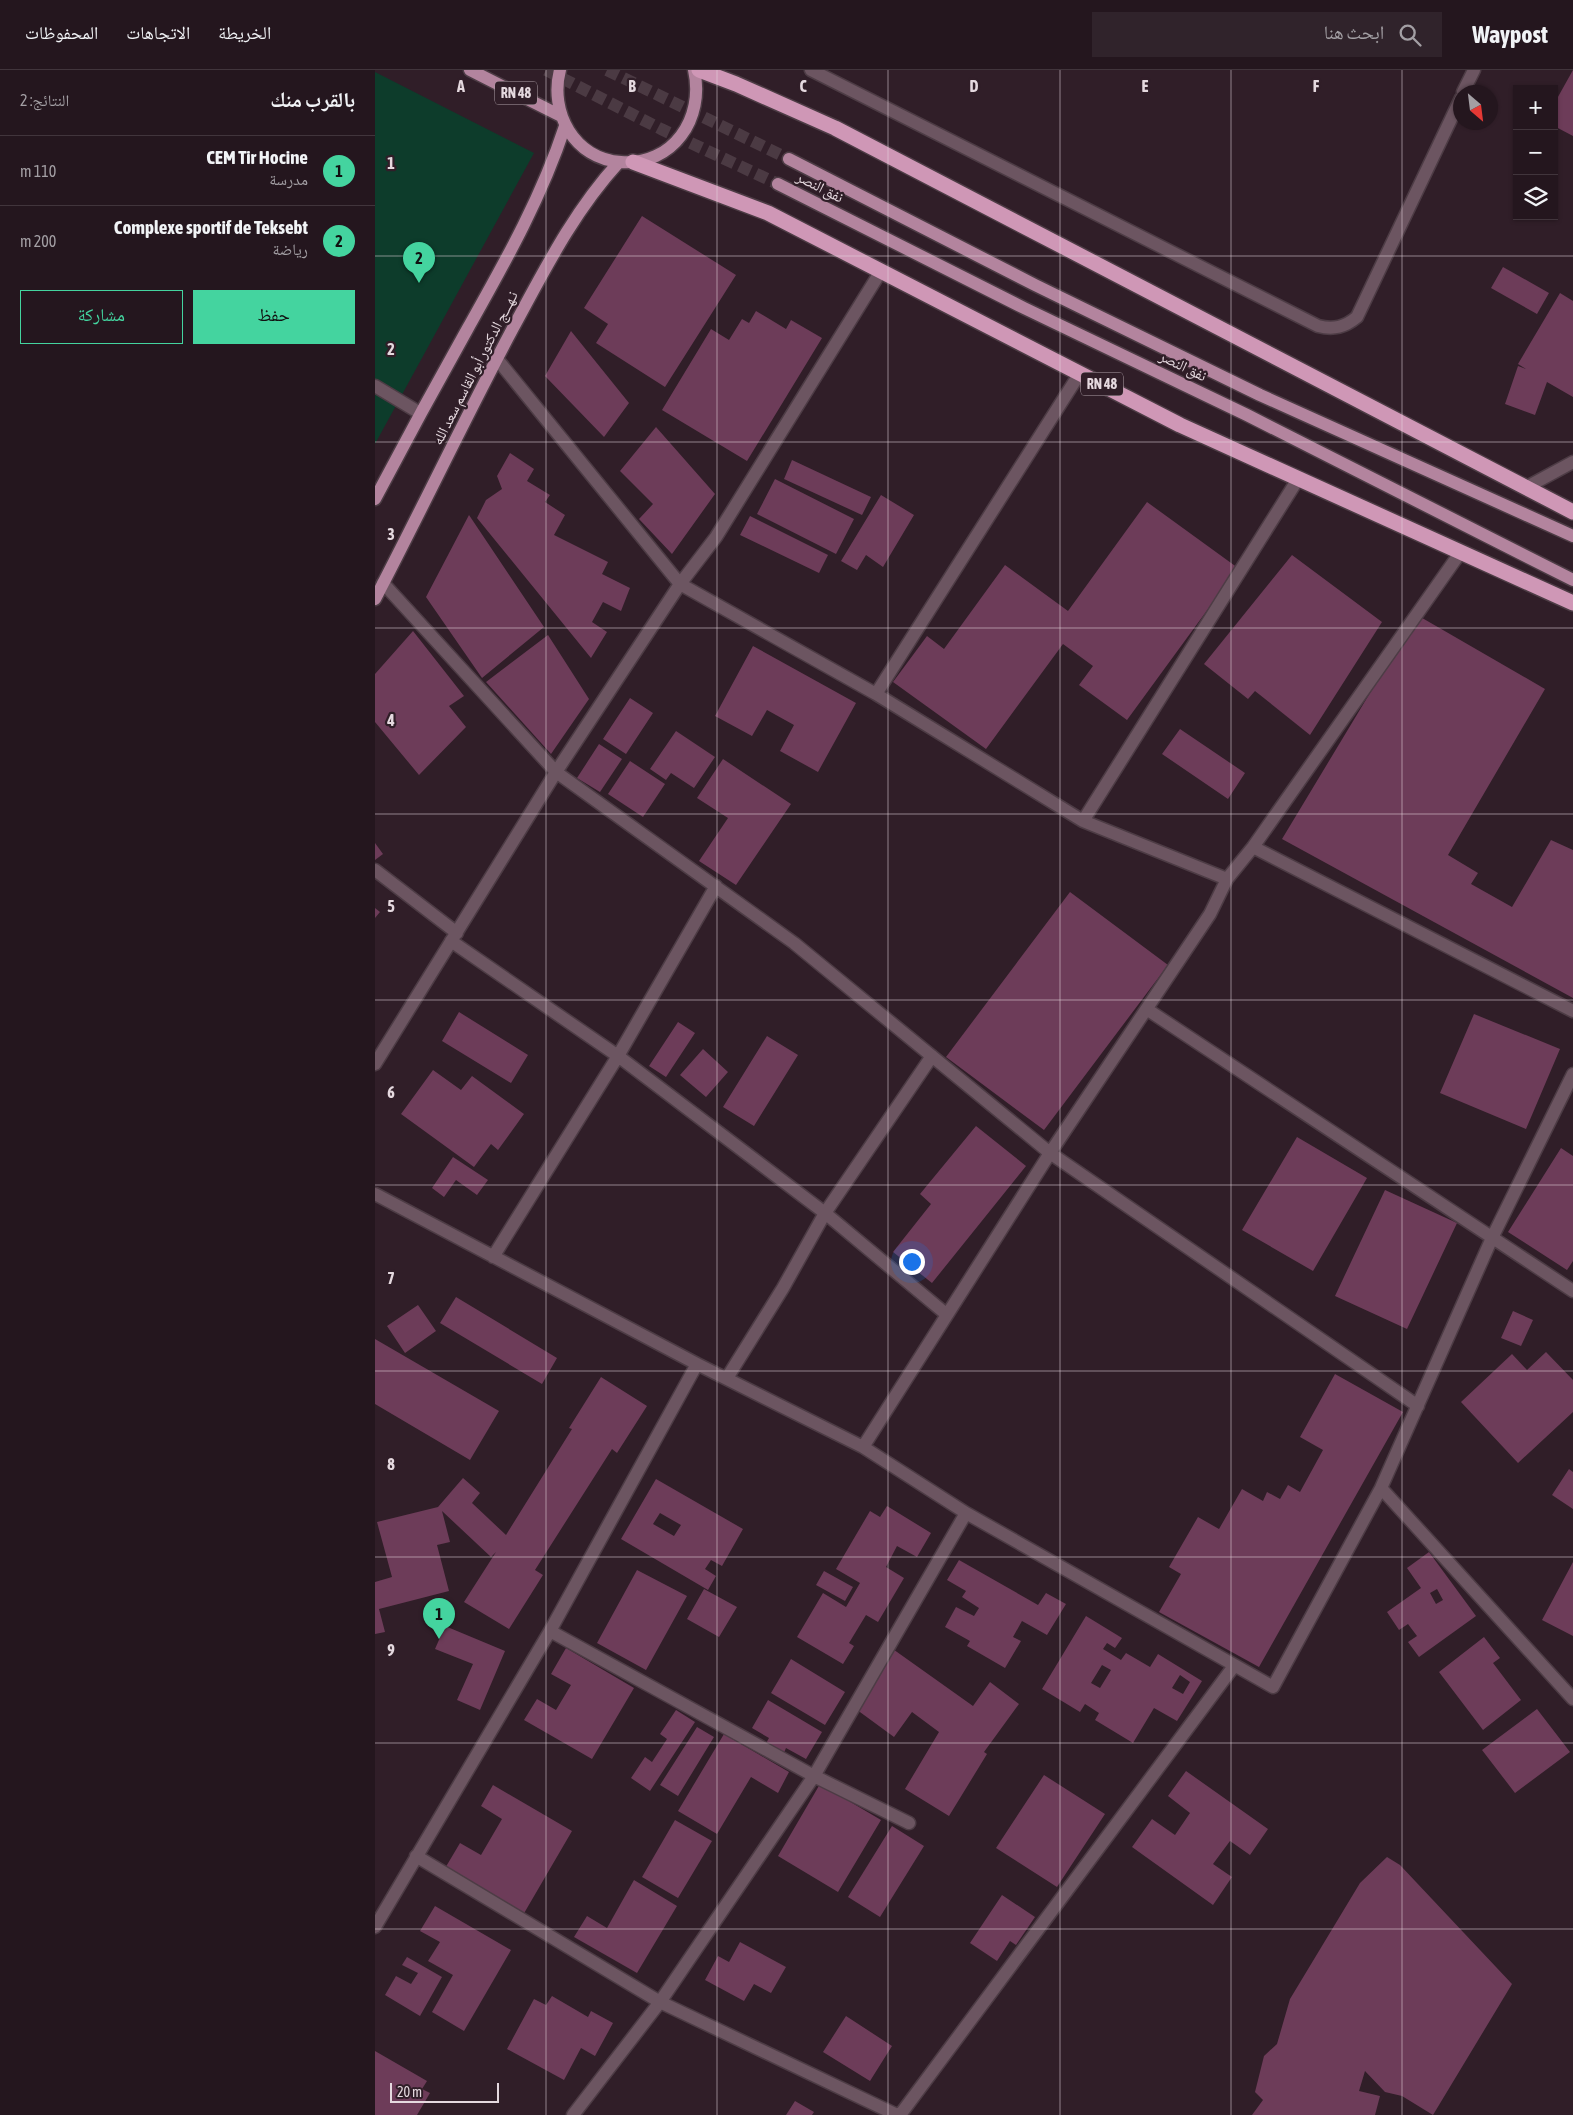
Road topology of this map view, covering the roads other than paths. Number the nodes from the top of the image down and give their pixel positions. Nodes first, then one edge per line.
1 (470, 70) edge
2 (560, 70) edge
3 (694, 70) edge
4 (699, 70) edge
5 (811, 70) edge
6 (1474, 70) edge
7 (1466, 85) edge
8 (1453, 115) edge
9 (563, 121) junction
10 (789, 159) tunnel mouth
11 (626, 162) junction
12 (777, 184) tunnel mouth
13 (881, 272) junction
14 (497, 359) junction
15 (1080, 373) junction
16 (375, 386) edge
17 (420, 413) junction
18 (1573, 462) edge
19 (1298, 479) junction
20 (1527, 487) junction
21 (375, 499) edge
22 (1573, 512) edge
23 (1573, 536) edge
24 (1460, 553) junction
25 (1573, 580) edge
26 (383, 583) junction
27 (680, 584) junction
28 (375, 599) edge
29 (1573, 603) edge
30 (876, 694) junction
31 (556, 772) junction
32 (1083, 821) junction
33 (1253, 847) junction
34 (375, 870) edge
35 (1227, 879) junction
36 (716, 886) junction
37 (454, 937) junction
38 (1147, 1010) junction
39 (1573, 1011) edge
40 (618, 1056) junction
41 (932, 1056) junction
42 (375, 1064) edge
43 (1573, 1074) edge
44 (1050, 1153) junction
45 (375, 1194) edge
46 (825, 1213) junction
47 (1492, 1238) junction
48 (493, 1257) junction
49 (1573, 1291) edge
50 (946, 1314) junction
51 (697, 1364) junction
52 (727, 1378) junction
53 (1419, 1406) junction
54 (863, 1447) junction
55 (1381, 1488) junction
56 (966, 1513) junction
57 (550, 1631) junction
58 (1234, 1666) junction
59 (1573, 1699) edge
60 (814, 1776) junction
61 (909, 1823) dead end
62 (416, 1856) junction
63 (375, 1927) edge
64 (660, 2002) junction
65 (573, 2115) edge
66 (898, 2115) edge

1 - 9 main road, RN 48
2 - 9 main road
3 - 11 main road
4 - 20 highway
5 - 8 lane
6 - 7 lane
9 - 11 main road
9 - 17 main road, نـهـــج الدكتور أبو القاسم سعد الله
10 - 23 main road, نفق النصر
11 - 13 highway, RN 48
11 - 14 main road, نـهـــج الدكتور أبو القاسم سعد الله
12 - 25 main road, نفق النصر
13 - 15 highway, RN 48
13 - 27 lane
14 - 26 main road, نـهـــج الدكتور أبو القاسم سعد الله
14 - 27 lane
15 - 19 highway, RN 48
15 - 30 lane
16 - 17 lane
17 - 21 main road, نـهـــج الدكتور أبو القاسم سعد الله
18 - 20 lane
19 - 24 highway, RN 48
19 - 32 lane
20 - 22 highway
24 - 29 highway, RN 48
24 - 33 lane
26 - 28 main road, نـهـــج الدكتور أبو القاسم سعد الله
26 - 31 lane
27 - 30 lane
27 - 31 lane
30 - 32 lane
31 - 36 lane
31 - 37 lane
32 - 35 lane
33 - 35 lane
33 - 39 lane
34 - 37 lane
35 - 38 lane
36 - 40 lane
36 - 41 lane
37 - 40 lane
37 - 42 lane
38 - 44 lane
38 - 47 lane
40 - 46 lane
40 - 48 lane
41 - 44 lane
41 - 46 lane
43 - 47 lane
44 - 50 lane
44 - 53 lane
45 - 48 lane
46 - 50 lane
46 - 52 lane
47 - 49 lane
47 - 53 lane
48 - 51 lane
50 - 54 lane
51 - 52 lane
51 - 57 lane
52 - 54 lane
53 - 55 lane
54 - 56 lane
55 - 58 lane
55 - 59 lane
56 - 58 lane
56 - 60 lane
57 - 60 lane
57 - 62 lane
58 - 66 lane
60 - 61 lane
60 - 64 lane
62 - 63 lane
62 - 64 lane
64 - 65 lane
64 - 66 lane

